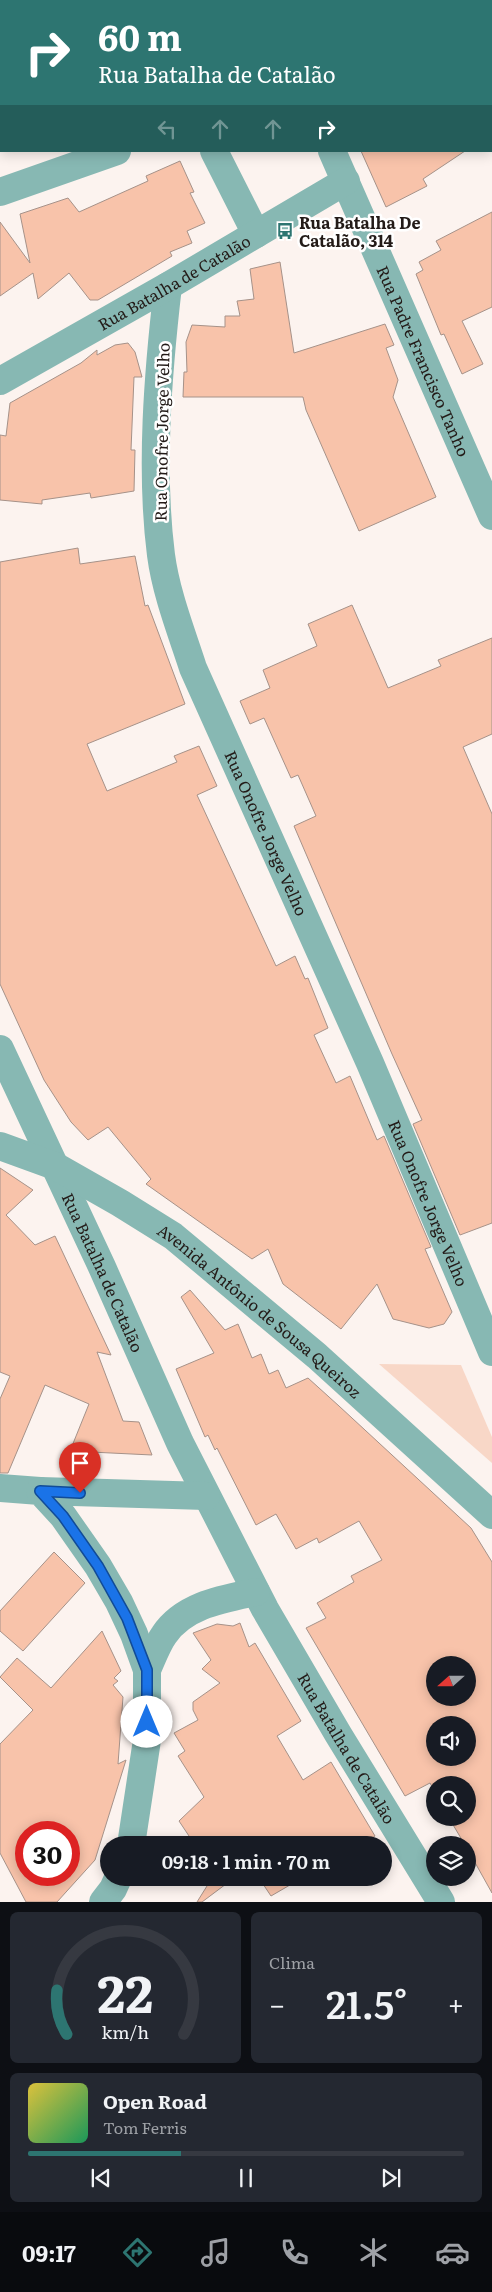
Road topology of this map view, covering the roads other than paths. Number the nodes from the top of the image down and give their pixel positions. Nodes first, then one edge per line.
1 (114, 152) edge
2 (215, 152) edge
3 (332, 152) edge
4 (346, 181) junction
5 (0, 192) edge
6 (256, 234) junction
7 (168, 286) junction
8 (0, 381) edge
9 (492, 516) edge
10 (0, 1049) edge
11 (0, 1146) edge
12 (55, 1166) junction
13 (491, 1344) edge
14 (0, 1488) edge
15 (40, 1491) junction
16 (206, 1496) junction
17 (492, 1515) edge
18 (256, 1592) junction
19 (147, 1670) junction
20 (132, 1836) edge
21 (114, 1886) edge
22 (103, 1902) edge
23 (441, 1902) edge

1 - 5 street
2 - 6 street
3 - 4 street, Rua Padre Francisco Tanho
4 - 6 street, Rua Batalha de Catalão
4 - 9 street, Rua Padre Francisco Tanho
6 - 7 street, Rua Batalha de Catalão
7 - 8 street, Rua Batalha de Catalão
7 - 13 street, Rua Onofre Jorge Velho
10 - 12 street, Rua Batalha de Catalão
11 - 12 street, Avenida Antônio de Sousa Queiroz
12 - 16 street, Rua Batalha de Catalão
12 - 17 street, Avenida Antônio de Sousa Queiroz
14 - 15 street
15 - 16 street
15 - 19 street
16 - 18 street, Rua Batalha de Catalão
18 - 19 street
18 - 23 street, Rua Batalha de Catalão
19 - 20 street
21 - 22 street

